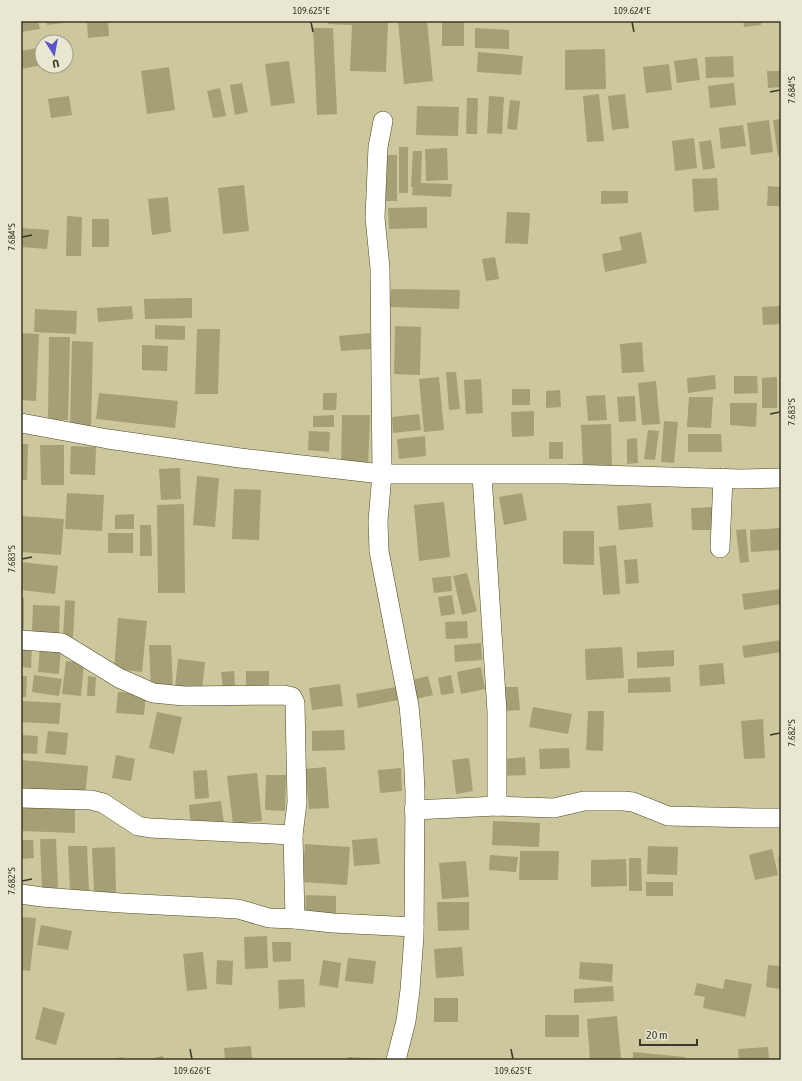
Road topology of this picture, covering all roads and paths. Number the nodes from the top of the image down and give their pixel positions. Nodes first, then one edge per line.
1 (383, 121) dead end
2 (21, 423) edge
3 (382, 474) junction
4 (482, 475) junction
5 (723, 478) junction
6 (781, 478) edge
7 (720, 548) dead end
8 (21, 640) edge
9 (21, 798) edge
10 (497, 806) junction
11 (414, 810) junction
12 (781, 818) edge
13 (294, 835) junction
14 (21, 894) edge
15 (295, 919) junction
16 (414, 927) junction
17 (398, 1052) edge

1 - 3 street
2 - 3 street
3 - 4 street
3 - 11 street
4 - 5 street
4 - 10 street
5 - 6 street
5 - 7 street
8 - 13 street
9 - 13 street
10 - 11 street
10 - 12 street
11 - 16 street
13 - 15 street
14 - 15 street
15 - 16 street
16 - 17 street

